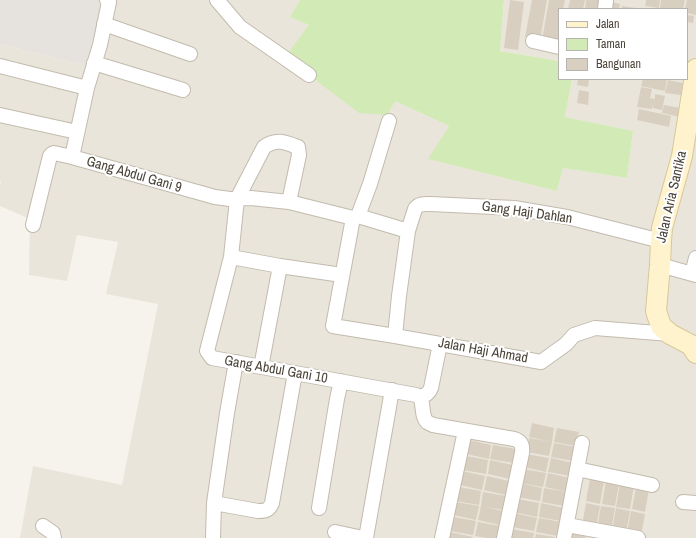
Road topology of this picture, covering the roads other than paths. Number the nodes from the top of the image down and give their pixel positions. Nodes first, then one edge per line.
1 (107, 0) edge
2 (217, 0) edge
3 (104, 24) junction
4 (533, 41) dead end
5 (558, 46) edge
6 (190, 54) dead end
7 (94, 63) junction
8 (0, 66) edge
9 (693, 73) edge
10 (309, 75) dead end
11 (87, 88) junction
12 (183, 90) dead end
13 (0, 115) edge
14 (389, 121) dead end
15 (77, 132) junction
16 (72, 157) junction
17 (237, 198) junction
18 (289, 202) junction
19 (356, 217) junction
20 (33, 225) dead end
21 (408, 231) junction
22 (661, 241) junction
23 (231, 257) junction
24 (696, 258) edge
25 (660, 265) junction
26 (280, 266) junction
27 (694, 274) edge
28 (342, 275) junction
29 (670, 334) junction
30 (395, 336) junction
31 (440, 344) junction
32 (696, 353) edge
33 (236, 362) junction
34 (261, 367) junction
35 (295, 373) junction
36 (341, 381) junction
37 (392, 390) junction
38 (420, 397) junction
39 (465, 431) junction
40 (582, 443) dead end
41 (577, 469) junction
42 (652, 485) dead end
43 (214, 503) junction
44 (319, 508) dead end
45 (43, 526) dead end
46 (334, 532) dead end
47 (566, 532) edge
48 (54, 538) edge
49 (213, 538) edge
50 (363, 538) edge
51 (366, 538) edge
52 (442, 538) edge
53 (504, 538) edge
54 (638, 538) edge

1 - 3 street, Gang Abdul Gani 9
2 - 10 street
3 - 6 street
3 - 7 street, Gang Abdul Gani 9
4 - 5 street
7 - 11 street, Gang Abdul Gani 9
7 - 12 street
8 - 11 street
9 - 22 street, Jalan Aria Santika
11 - 15 street, Gang Abdul Gani 9
13 - 15 street
14 - 19 street
15 - 16 street, Gang Abdul Gani 9
16 - 17 street, Gang Abdul Gani 9
16 - 20 street
17 - 18 street, Gang Abdul Gani 9
17 - 18 street
17 - 23 street, Gang Abdul Gani 10
18 - 19 street, Gang Abdul Gani 9
19 - 21 street, Gang Abdul Gani 9
19 - 28 street
21 - 22 street, Gang Haji Dahlan
21 - 30 street
22 - 25 street, Jalan Aria Santika
23 - 26 street
23 - 33 street, Gang Abdul Gani 10
24 - 27 street
25 - 27 street
25 - 29 street, Jalan Aria Santika
26 - 28 street
26 - 34 street
28 - 30 street, Jalan Haji Ahmad
29 - 31 street, Jalan Haji Ahmad
29 - 32 street, Jalan Aria Santika
30 - 31 street, Jalan Haji Ahmad
31 - 38 street
33 - 34 street, Gang Abdul Gani 10
33 - 43 street
34 - 35 street, Gang Abdul Gani 10
35 - 36 street, Gang Abdul Gani 10
35 - 43 street
36 - 37 street, Gang Abdul Gani 10
36 - 44 street
37 - 38 street, Gang Abdul Gani 10
37 - 51 street
38 - 39 street
39 - 52 street
39 - 53 street
40 - 41 street
41 - 42 street
41 - 47 street
43 - 49 street
45 - 48 street
46 - 50 street
47 - 54 street

